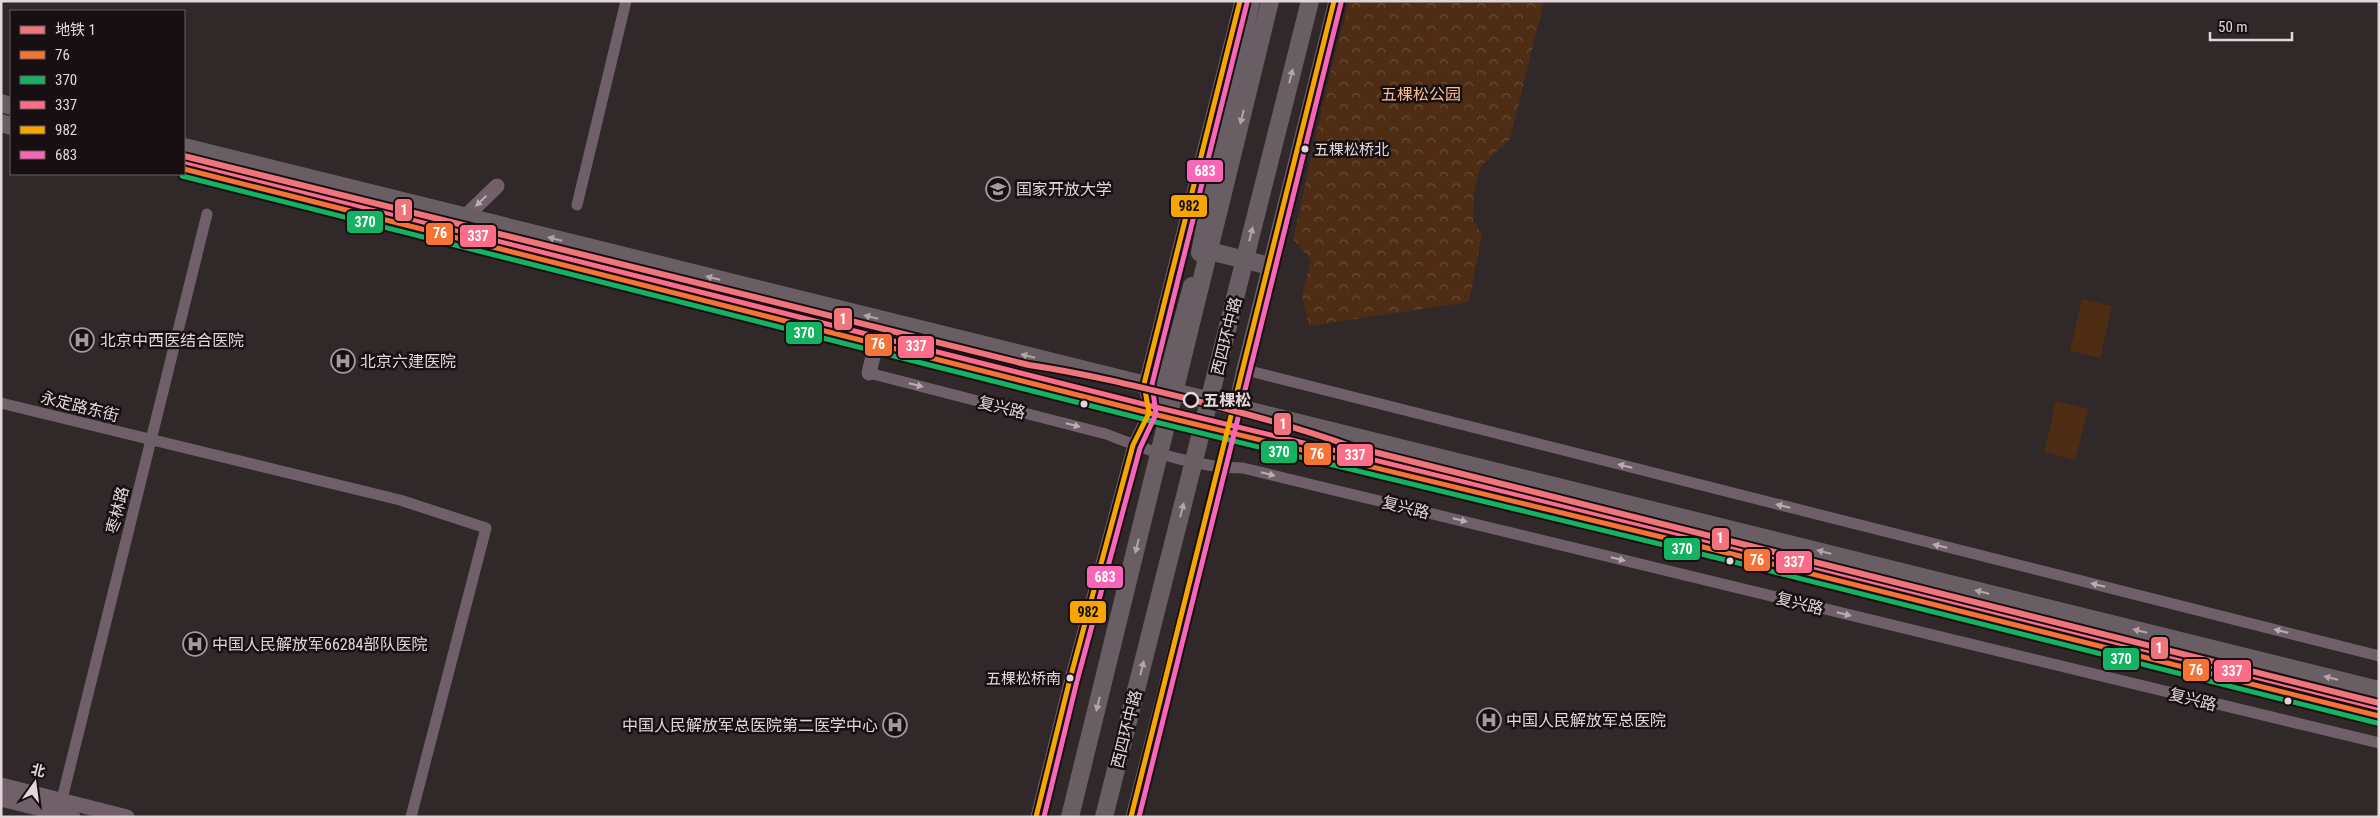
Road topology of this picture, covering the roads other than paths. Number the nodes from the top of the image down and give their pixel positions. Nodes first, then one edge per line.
1 (626, 1) edge
2 (1240, 1) edge
3 (1251, 1) edge
4 (1270, 1) edge
5 (1310, 1) edge
6 (1334, 1) edge
7 (185, 147) edge
8 (185, 169) edge
9 (497, 186) dead end
10 (577, 204) dead end
11 (207, 214) dead end
12 (465, 217) junction
13 (1202, 249) junction
14 (1270, 266) junction
15 (876, 344) junction
16 (1242, 369) junction
17 (869, 373) joint
18 (1144, 384) junction
19 (1164, 388) junction
20 (1, 403) edge
21 (1235, 406) junction
22 (1149, 413) junction
23 (1228, 432) junction
24 (151, 441) junction
25 (1133, 445) junction
26 (1220, 468) junction
27 (2379, 656) edge
28 (2379, 690) edge
29 (2379, 716) edge
30 (2379, 744) edge
31 (1, 785) edge
32 (1, 799) edge
33 (64, 810) edge
34 (127, 817) edge
35 (411, 817) edge
36 (1036, 817) edge
37 (1070, 817) edge
38 (1104, 817) edge
39 (1131, 817) edge

1 - 10 street
2 - 18 street
3 - 13 highway
4 -> 37 highway, 西四环中路, bridge
38 -> 5 highway, 西四环中路, bridge
6 - 14 street, 西四环中路
7 - 12 highway
8 - 15 highway, 复兴路
9 -> 12 main road
11 - 24 street, 枣林路
18 -> 12 highway
13 - 14 highway
13 - 19 highway
14 - 16 street, 西四环中路
15 - 17 main road
15 - 22 highway, 复兴路
16 - 21 street, 西四环中路
27 -> 16 street
17 -> 25 street, 复兴路
18 - 19 highway
18 - 22 street
19 - 21 highway
19 - 22 highway
20 - 24 street, 永定路东街
21 - 23 street, 西四环中路
28 -> 21 highway
22 - 23 highway, 复兴路
22 - 25 street
23 - 26 street, 西四环中路
23 - 29 highway, 复兴路
24 - 33 street, 枣林路
24 - 35 street, 永定路东街
25 - 26 street, 复兴路
25 - 36 street
26 -> 30 street, 复兴路
26 - 39 street, 西四环中路
31 - 33 main road
32 - 33 main road
33 - 34 main road

